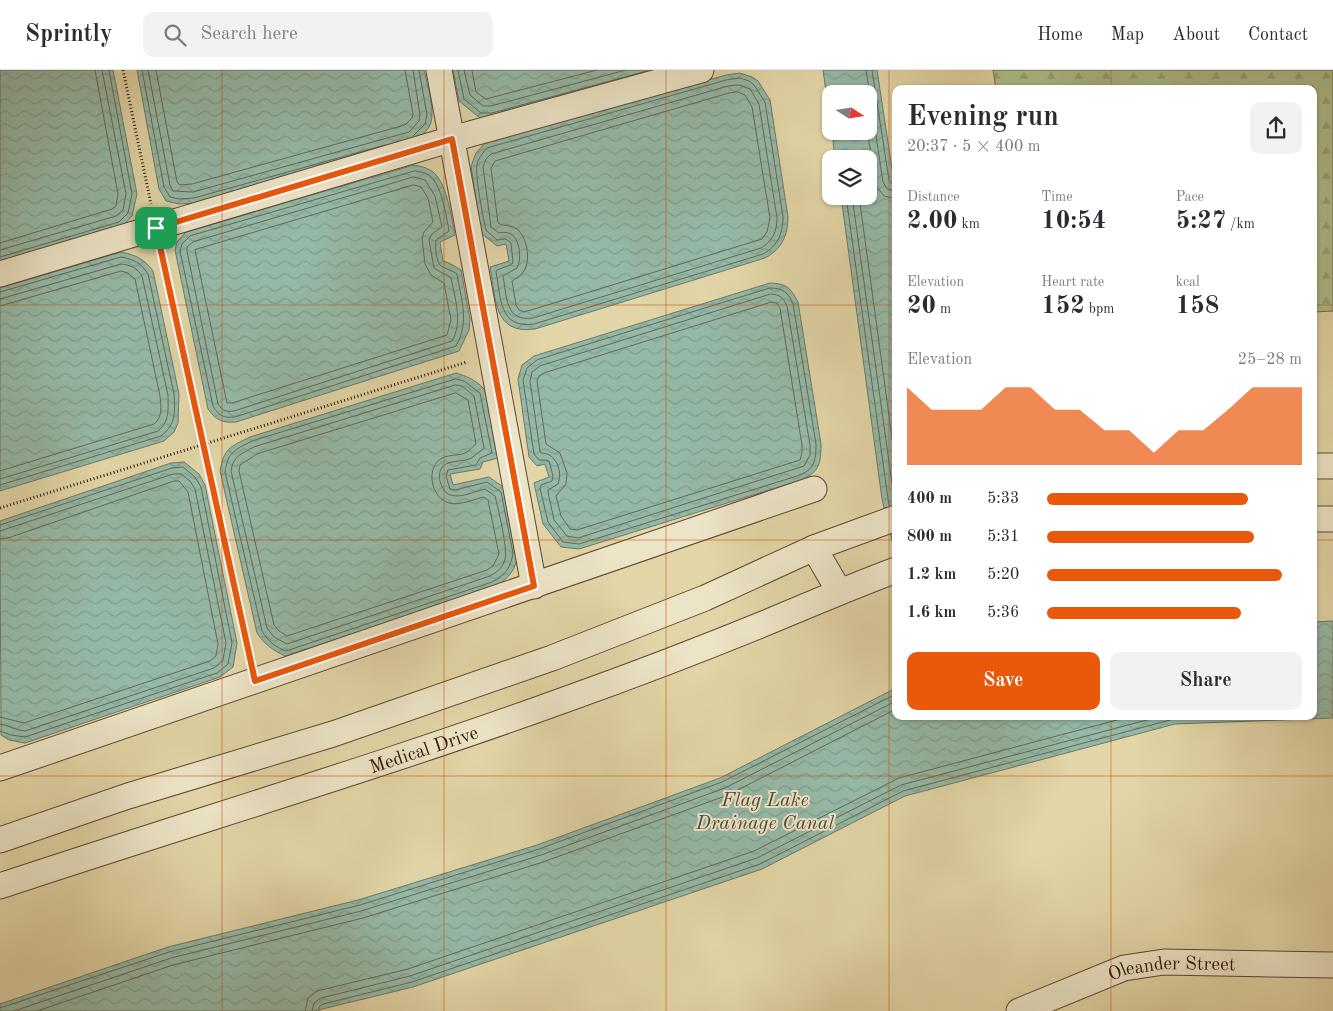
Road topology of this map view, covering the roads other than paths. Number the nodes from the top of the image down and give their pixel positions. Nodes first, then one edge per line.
1 (439, 70) edge
2 (701, 70) edge
3 (452, 139) junction
4 (0, 274) edge
5 (1317, 466) edge
6 (1333, 466) edge
7 (814, 489) dead end
8 (892, 519) edge
9 (1317, 519) edge
10 (1333, 519) edge
11 (814, 548) junction
12 (892, 571) edge
13 (534, 586) junction
14 (845, 589) junction
15 (0, 768) edge
16 (0, 840) edge
17 (0, 886) edge
18 (1333, 965) edge
19 (1019, 1011) edge

1 - 3 street
2 - 3 street
3 - 4 street
3 - 13 street
5 - 6 street
7 - 13 street
8 - 11 street
9 - 10 street
11 - 14 street
11 - 16 street
12 - 14 street, Medical Drive
13 - 15 street
14 - 17 street, Medical Drive
18 - 19 street, Oleander Street

